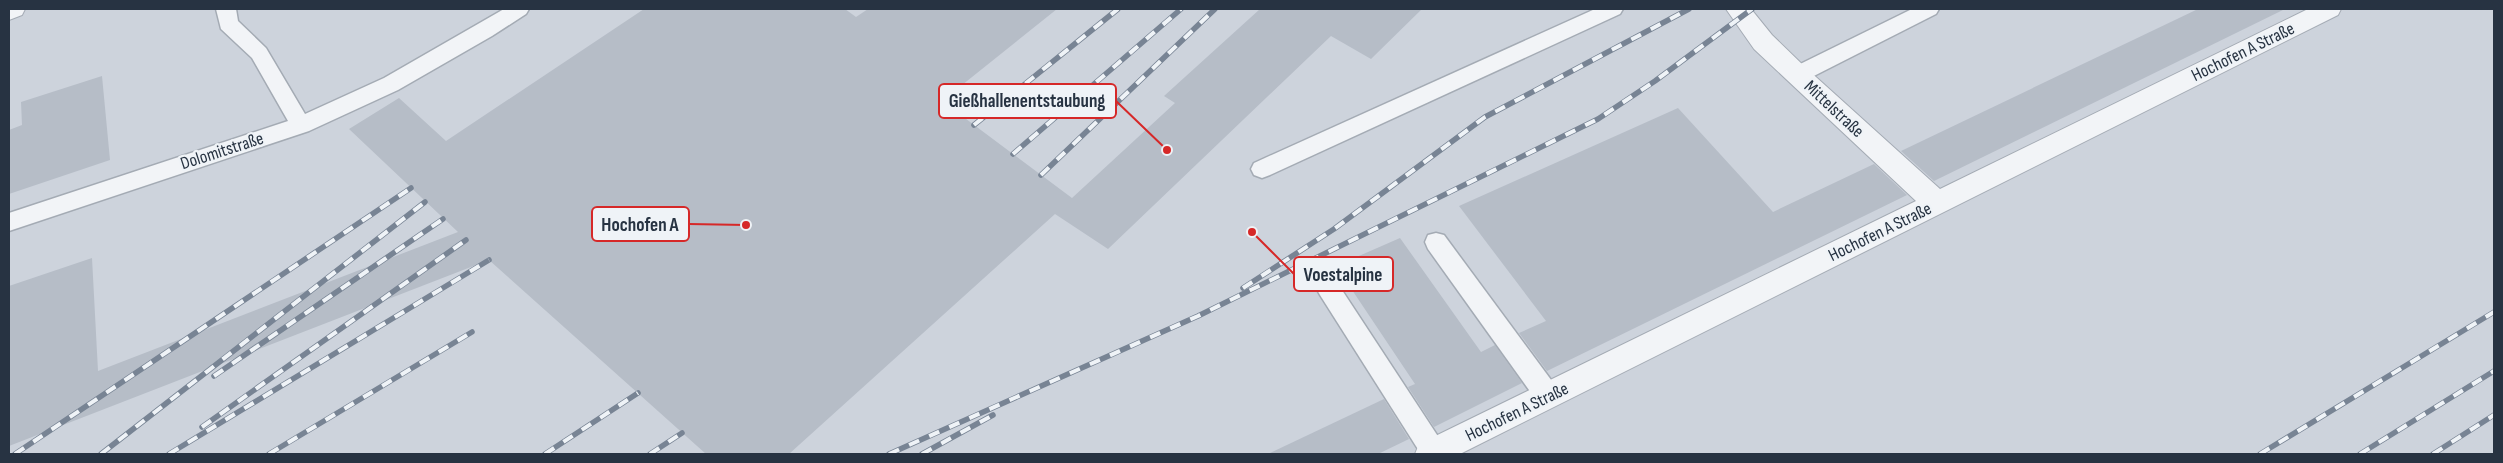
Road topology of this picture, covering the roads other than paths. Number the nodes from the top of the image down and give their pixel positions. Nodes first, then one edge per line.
1 (13, 9) edge
2 (226, 9) edge
3 (518, 9) edge
4 (1614, 9) edge
5 (1738, 9) edge
6 (1928, 9) edge
7 (2329, 9) edge
8 (9, 11) edge
9 (1797, 75) junction
10 (301, 125) junction
11 (1262, 169) dead end
12 (1937, 203) junction
13 (9, 222) edge
14 (1436, 242) dead end
15 (1328, 288) dead end
16 (1548, 396) junction
17 (1432, 453) edge

1 - 8 street
2 - 10 lane
3 - 10 lane, Dolomitstraße
4 - 11 lane
5 - 9 street, Mittelstraße
6 - 9 lane
7 - 12 street, Hochofen A Straße
9 - 12 street, Mittelstraße
10 - 13 lane, Dolomitstraße
12 - 16 street, Hochofen A Straße
14 - 16 lane
15 - 17 lane
16 - 17 street, Hochofen A Straße

